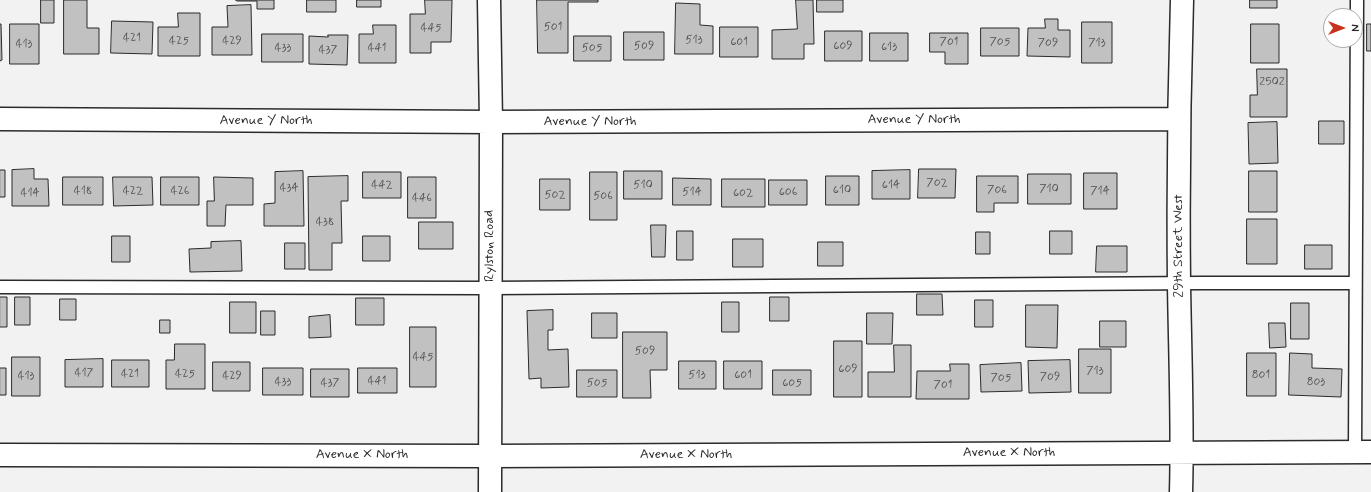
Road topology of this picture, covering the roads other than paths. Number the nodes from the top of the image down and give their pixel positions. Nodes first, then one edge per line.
1 (489, 0) edge
2 (1182, 0) edge
3 (1357, 0) edge
4 (0, 119) edge
5 (1179, 119) junction
6 (491, 122) junction
7 (1179, 284) junction
8 (1355, 284) junction
9 (0, 287) edge
10 (490, 288) junction
11 (1183, 452) junction
12 (1363, 452) edge
13 (0, 455) edge
14 (490, 456) junction
15 (490, 492) edge
16 (1182, 492) edge

1 - 6 street, Rylston Road
2 - 5 street, 29th Street West
3 - 8 lane
4 - 6 street, Avenue Y North
5 - 6 street, Avenue Y North
5 - 7 street, 29th Street West
6 - 10 street, Rylston Road
7 - 8 lane
7 - 10 lane
7 - 11 street, 29th Street West
8 - 12 lane
9 - 10 lane
10 - 14 street, Rylston Road
11 - 12 street, Avenue X North
11 - 14 street, Avenue X North
11 - 16 street, 29th Street West
13 - 14 street, Avenue X North
14 - 15 street, Rylston Road

